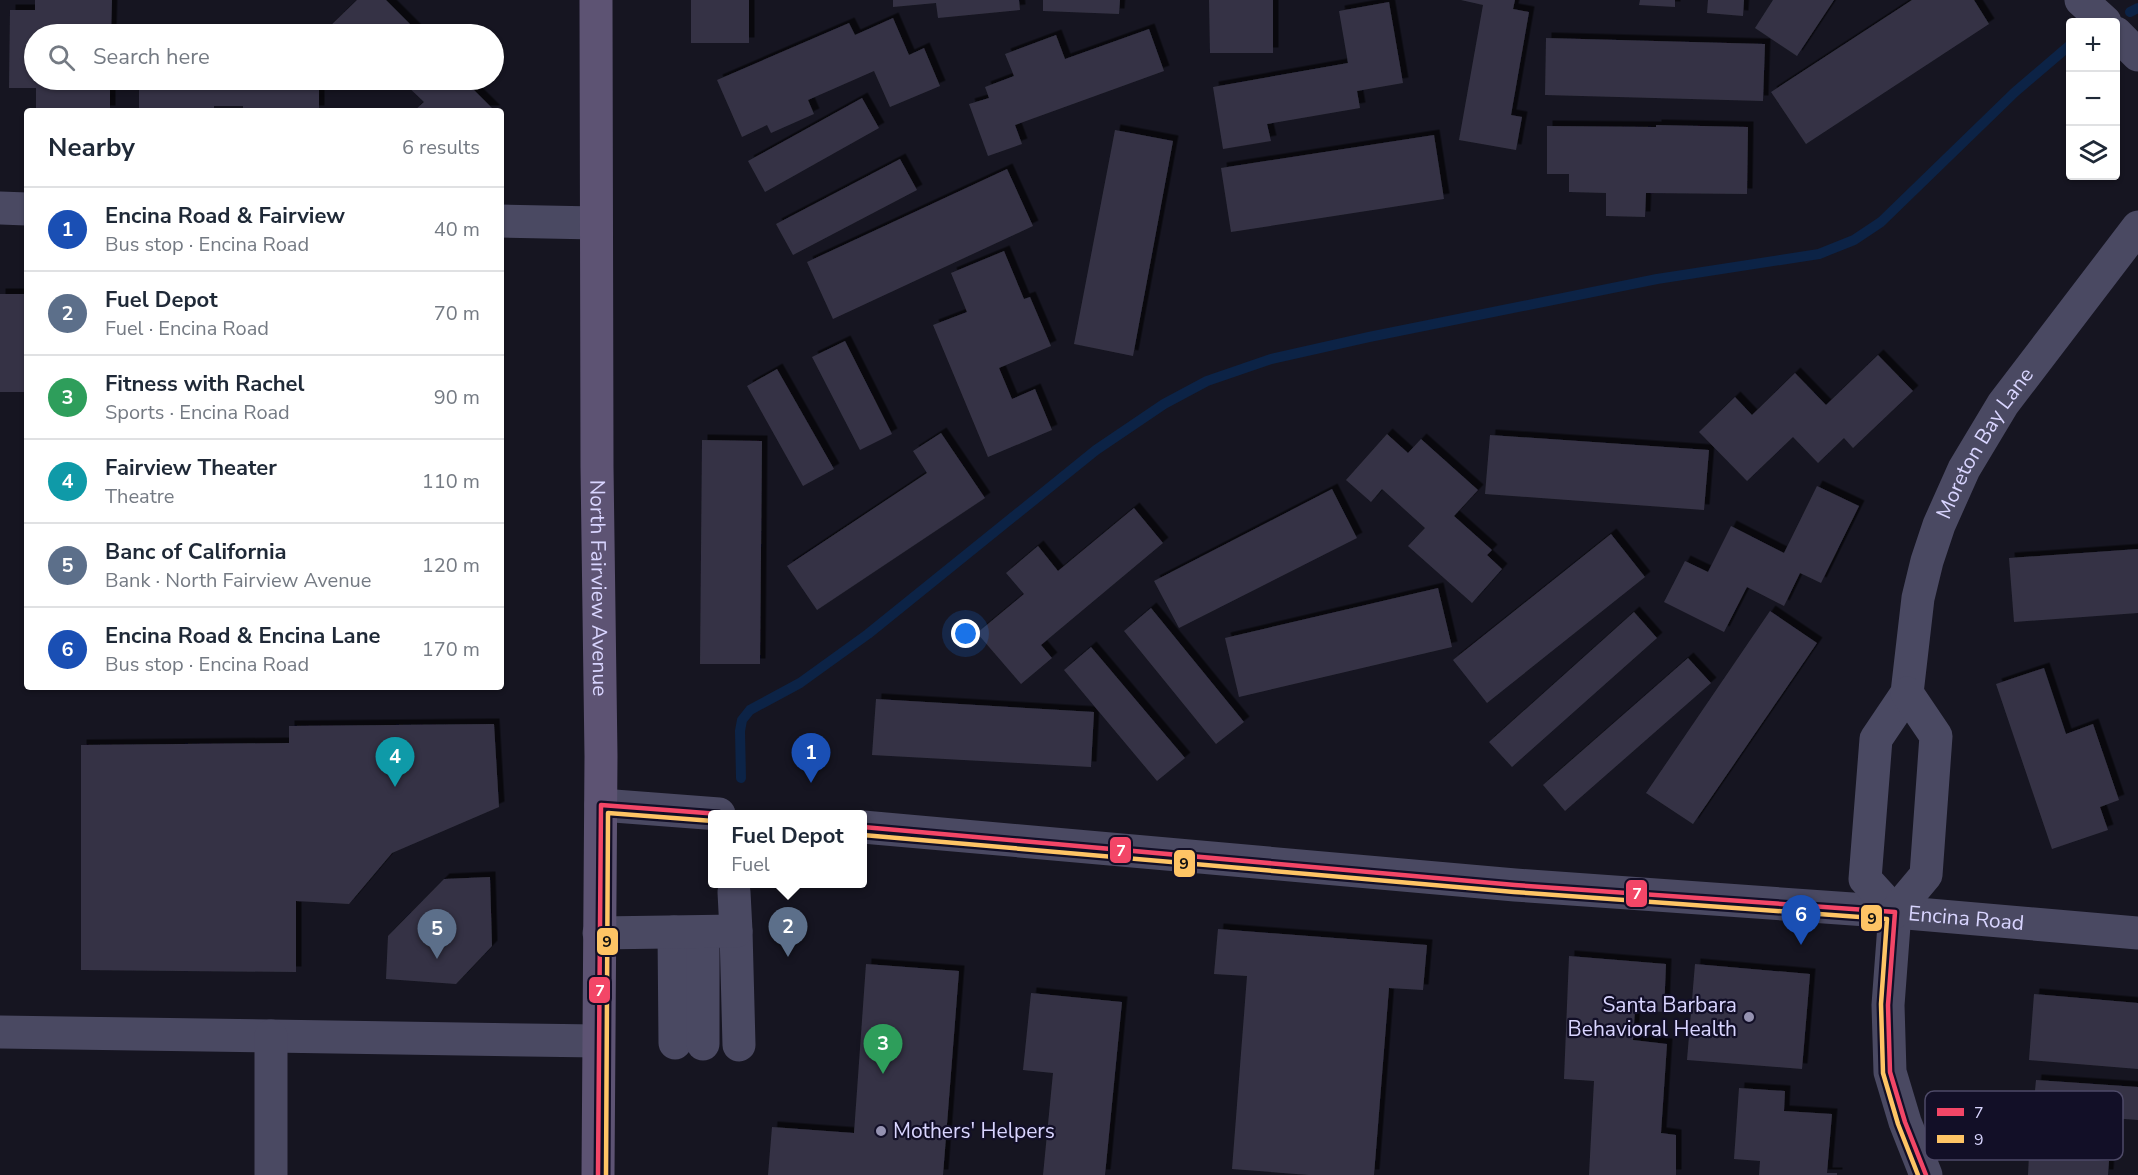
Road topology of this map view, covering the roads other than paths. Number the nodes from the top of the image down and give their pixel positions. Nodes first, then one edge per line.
1 (596, 0) edge
2 (2081, 0) edge
3 (2100, 18) edge
4 (2120, 38) edge
5 (2138, 55) edge
6 (0, 208) edge
7 (24, 209) edge
8 (504, 221) edge
9 (596, 223) junction
10 (2138, 227) edge
11 (1907, 693) junction
12 (600, 805) junction
13 (708, 813) edge
14 (867, 827) edge
15 (734, 892) dead end
16 (1895, 912) junction
17 (736, 931) junction
18 (688, 932) junction
19 (599, 933) junction
20 (2138, 933) edge
21 (0, 1032) edge
22 (271, 1036) junction
23 (598, 1041) junction
24 (689, 1044) dead end
25 (739, 1045) dead end
26 (271, 1175) edge
27 (598, 1175) edge
28 (1926, 1175) edge

1 - 9 main road, North Fairview Avenue
2 - 3 street
4 - 5 street
6 - 7 street
8 - 9 street
9 - 12 main road, North Fairview Avenue
10 - 11 street, Moreton Bay Lane
11 - 16 street
11 - 16 street, Moreton Bay Lane
12 - 13 street
12 - 19 main road, North Fairview Avenue
14 - 16 street, Encina Road
15 - 17 street
16 - 20 street, Encina Road
16 - 28 street
17 - 18 street
17 - 25 street
18 - 19 street
18 - 24 street
19 - 23 main road, North Fairview Avenue
21 - 22 street
22 - 23 street
22 - 26 street
23 - 27 main road, North Fairview Avenue

